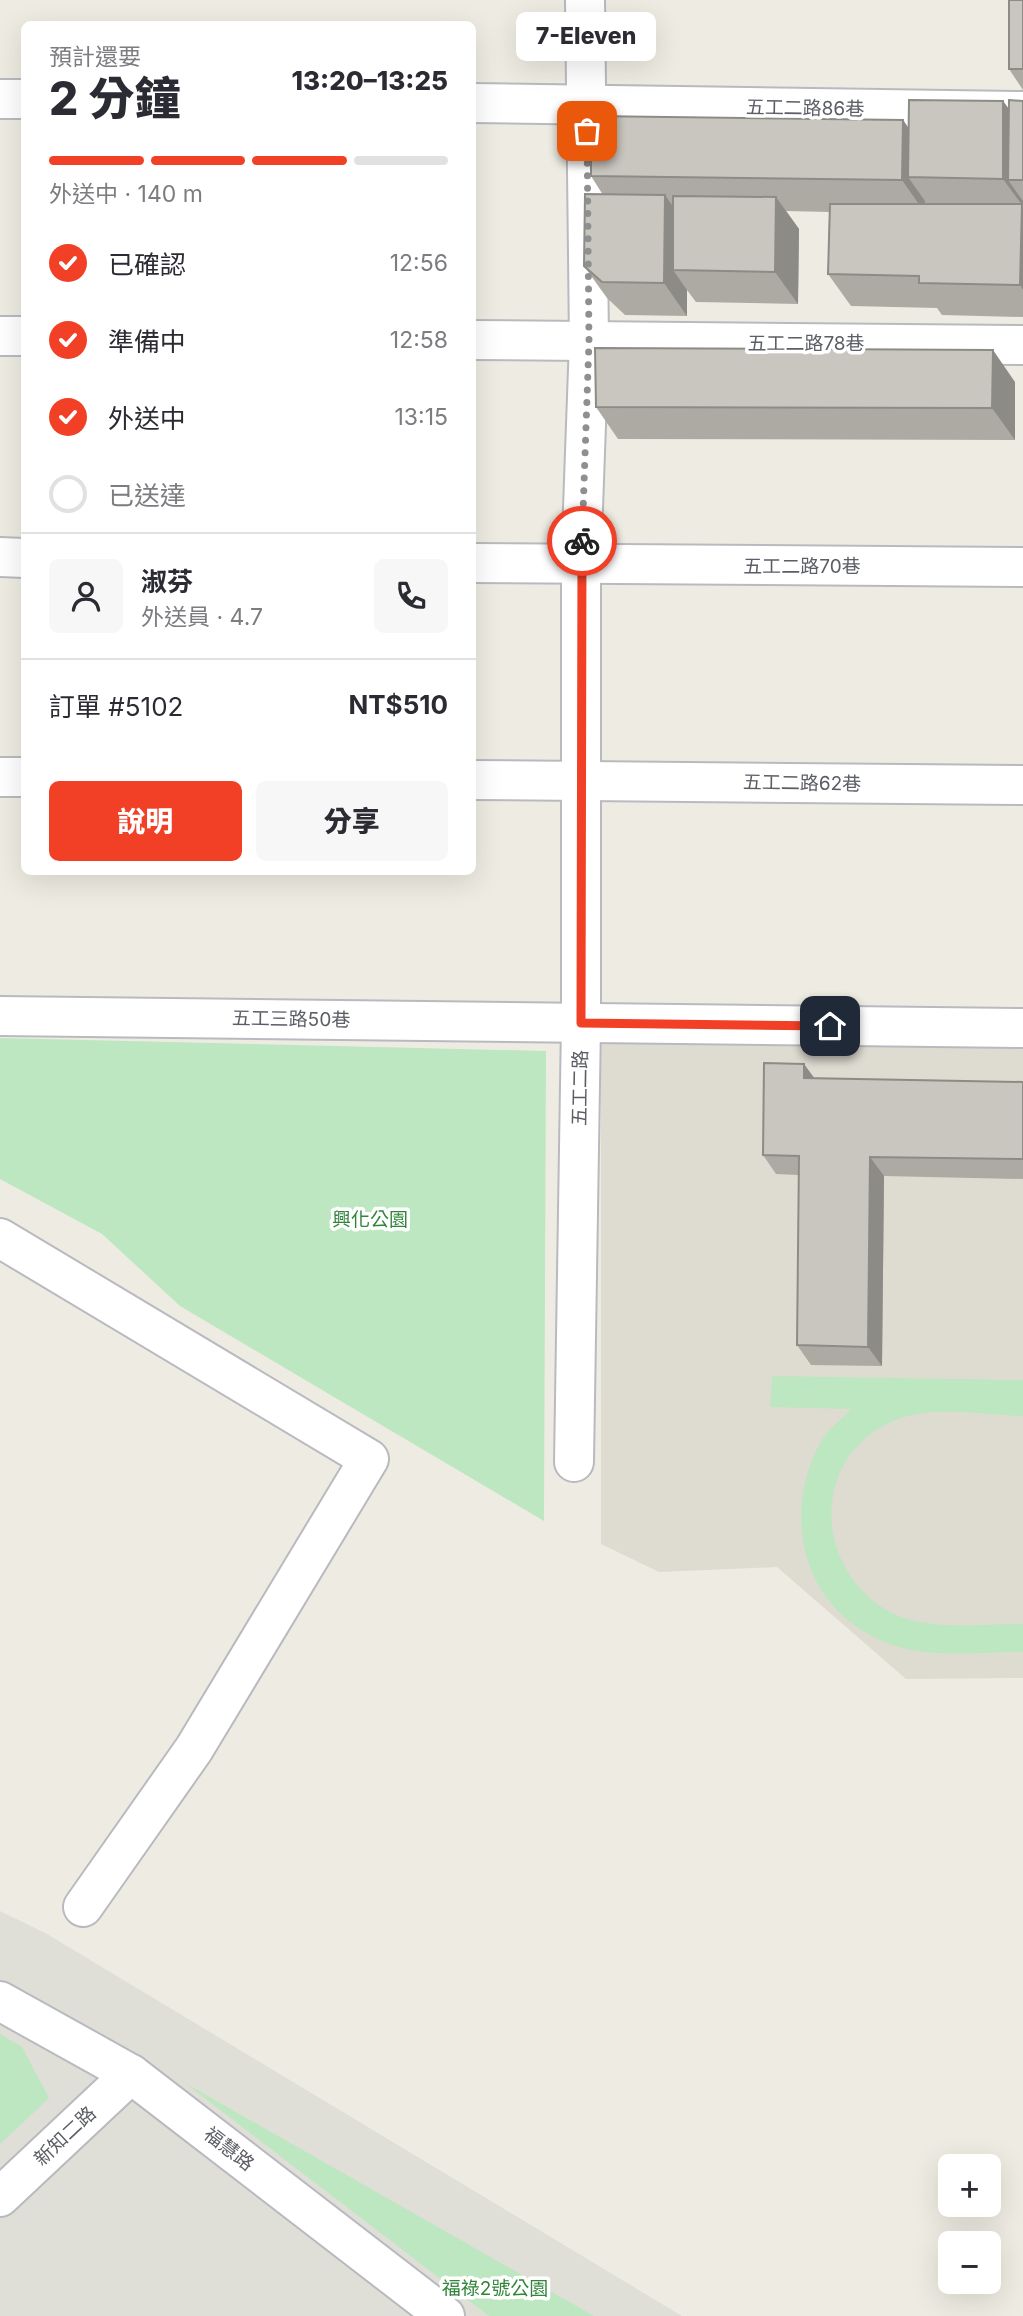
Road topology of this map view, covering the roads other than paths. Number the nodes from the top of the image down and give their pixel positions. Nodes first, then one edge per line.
1 (585, 0) edge
2 (0, 99) edge
3 (21, 99) edge
4 (476, 103) edge
5 (586, 104) junction
6 (1023, 111) edge
7 (0, 336) edge
8 (21, 336) edge
9 (476, 340) edge
10 (589, 341) junction
11 (1023, 345) edge
12 (0, 557) edge
13 (21, 558) edge
14 (476, 563) edge
15 (581, 564) junction
16 (1023, 567) edge
17 (0, 777) edge
18 (21, 777) edge
19 (476, 780) edge
20 (581, 780) junction
21 (1023, 785) edge
22 (0, 1016) edge
23 (581, 1023) junction
24 (1023, 1028) edge
25 (0, 1238) edge
26 (574, 1462) dead end
27 (83, 1907) dead end
28 (0, 2001) edge
29 (131, 2074) junction
30 (0, 2197) edge
31 (445, 2316) edge

1 - 5 street, 五工二路
2 - 3 street
4 - 5 street, 五工二路86巷
5 - 6 street, 五工二路86巷
5 - 10 street, 五工二路
7 - 8 street
9 - 10 street, 五工二路78巷
10 - 11 street, 五工二路78巷
10 - 15 street, 五工二路
12 - 13 street
14 - 15 street, 五工二路70巷
15 - 16 street, 五工二路70巷
15 - 20 street, 五工二路
17 - 18 street
19 - 20 street, 五工二路62巷
20 - 21 street, 五工二路62巷
20 - 23 street, 五工二路
22 - 23 street, 五工三路50巷
23 - 24 street, 五工三路50巷
23 - 26 street, 五工二路
25 - 27 street
28 - 29 street, 福慧路
29 - 30 street, 新知二路
29 - 31 street, 福慧路

